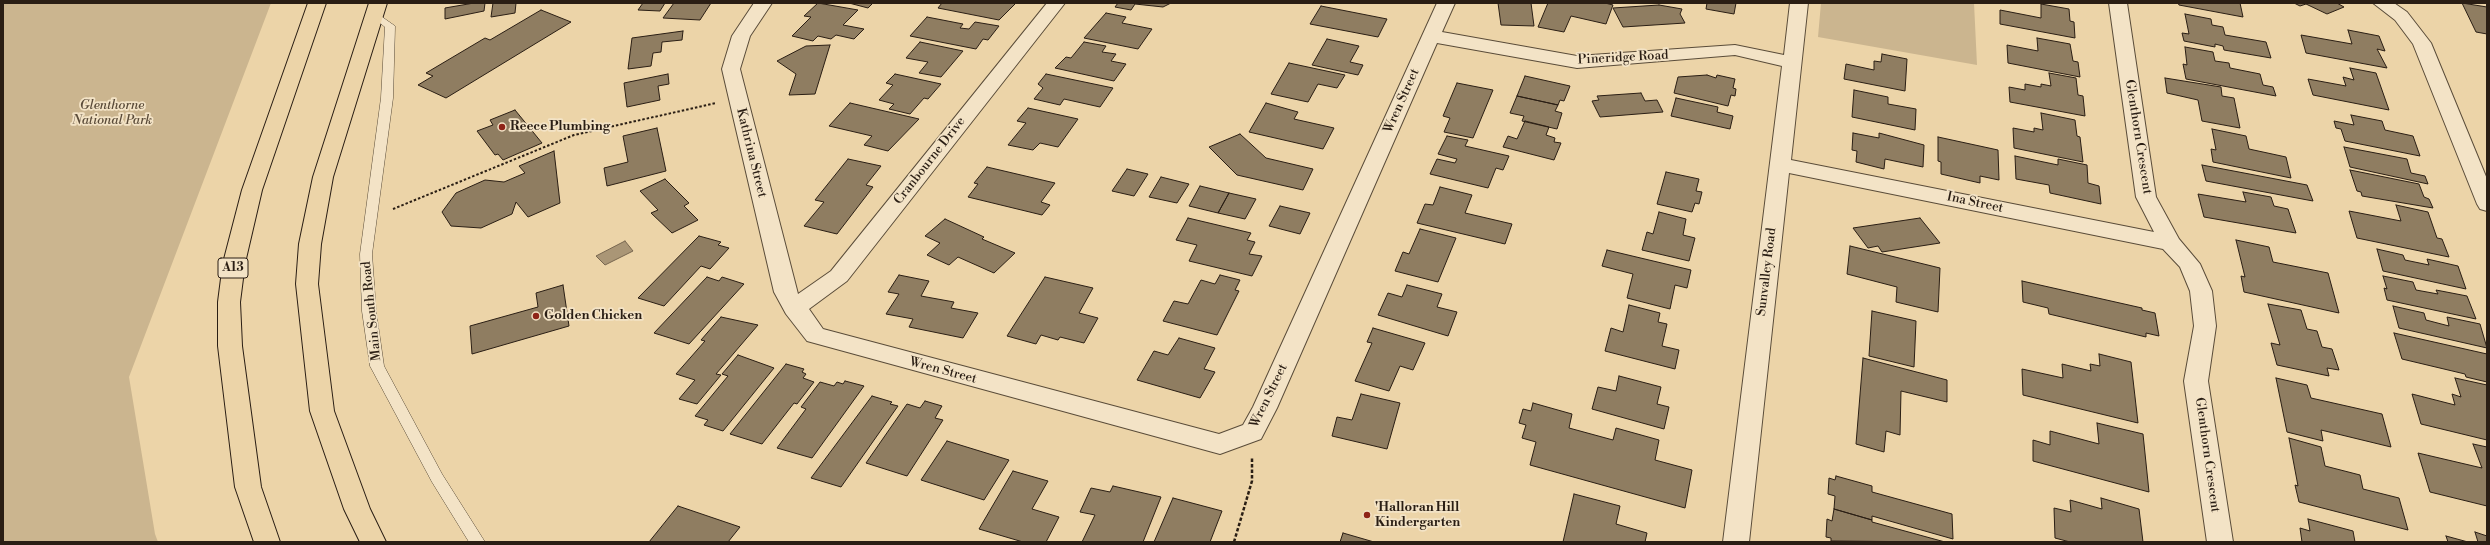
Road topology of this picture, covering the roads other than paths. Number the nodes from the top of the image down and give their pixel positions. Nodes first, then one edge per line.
1 (317, 3) edge
2 (764, 3) edge
3 (1056, 3) edge
4 (1446, 3) edge
5 (1799, 3) edge
6 (2118, 3) edge
7 (2382, 3) edge
8 (376, 9) edge
9 (1431, 36) junction
10 (1791, 62) junction
11 (1779, 164) junction
12 (2487, 204) edge
13 (2170, 243) junction
14 (794, 308) junction
15 (267, 542) edge
16 (373, 542) edge
17 (477, 542) edge
18 (1736, 542) edge
19 (2220, 542) edge

1 - 15 highway, A13
2 - 14 street, Kathrina Street
3 - 14 street, Cranbourne Drive
4 - 9 street, Wren Street
5 - 10 street, Sunvalley Road
6 - 13 street, Glenthorn Crescent
7 - 12 street
8 - 16 highway, Main South Road
8 - 17 lane, Main South Road
9 - 10 street, Pineridge Road
9 - 14 street, Wren Street
10 - 11 street, Sunvalley Road
11 - 13 street, Ina Street
11 - 18 street, Sunvalley Road
13 - 19 street, Glenthorn Crescent

